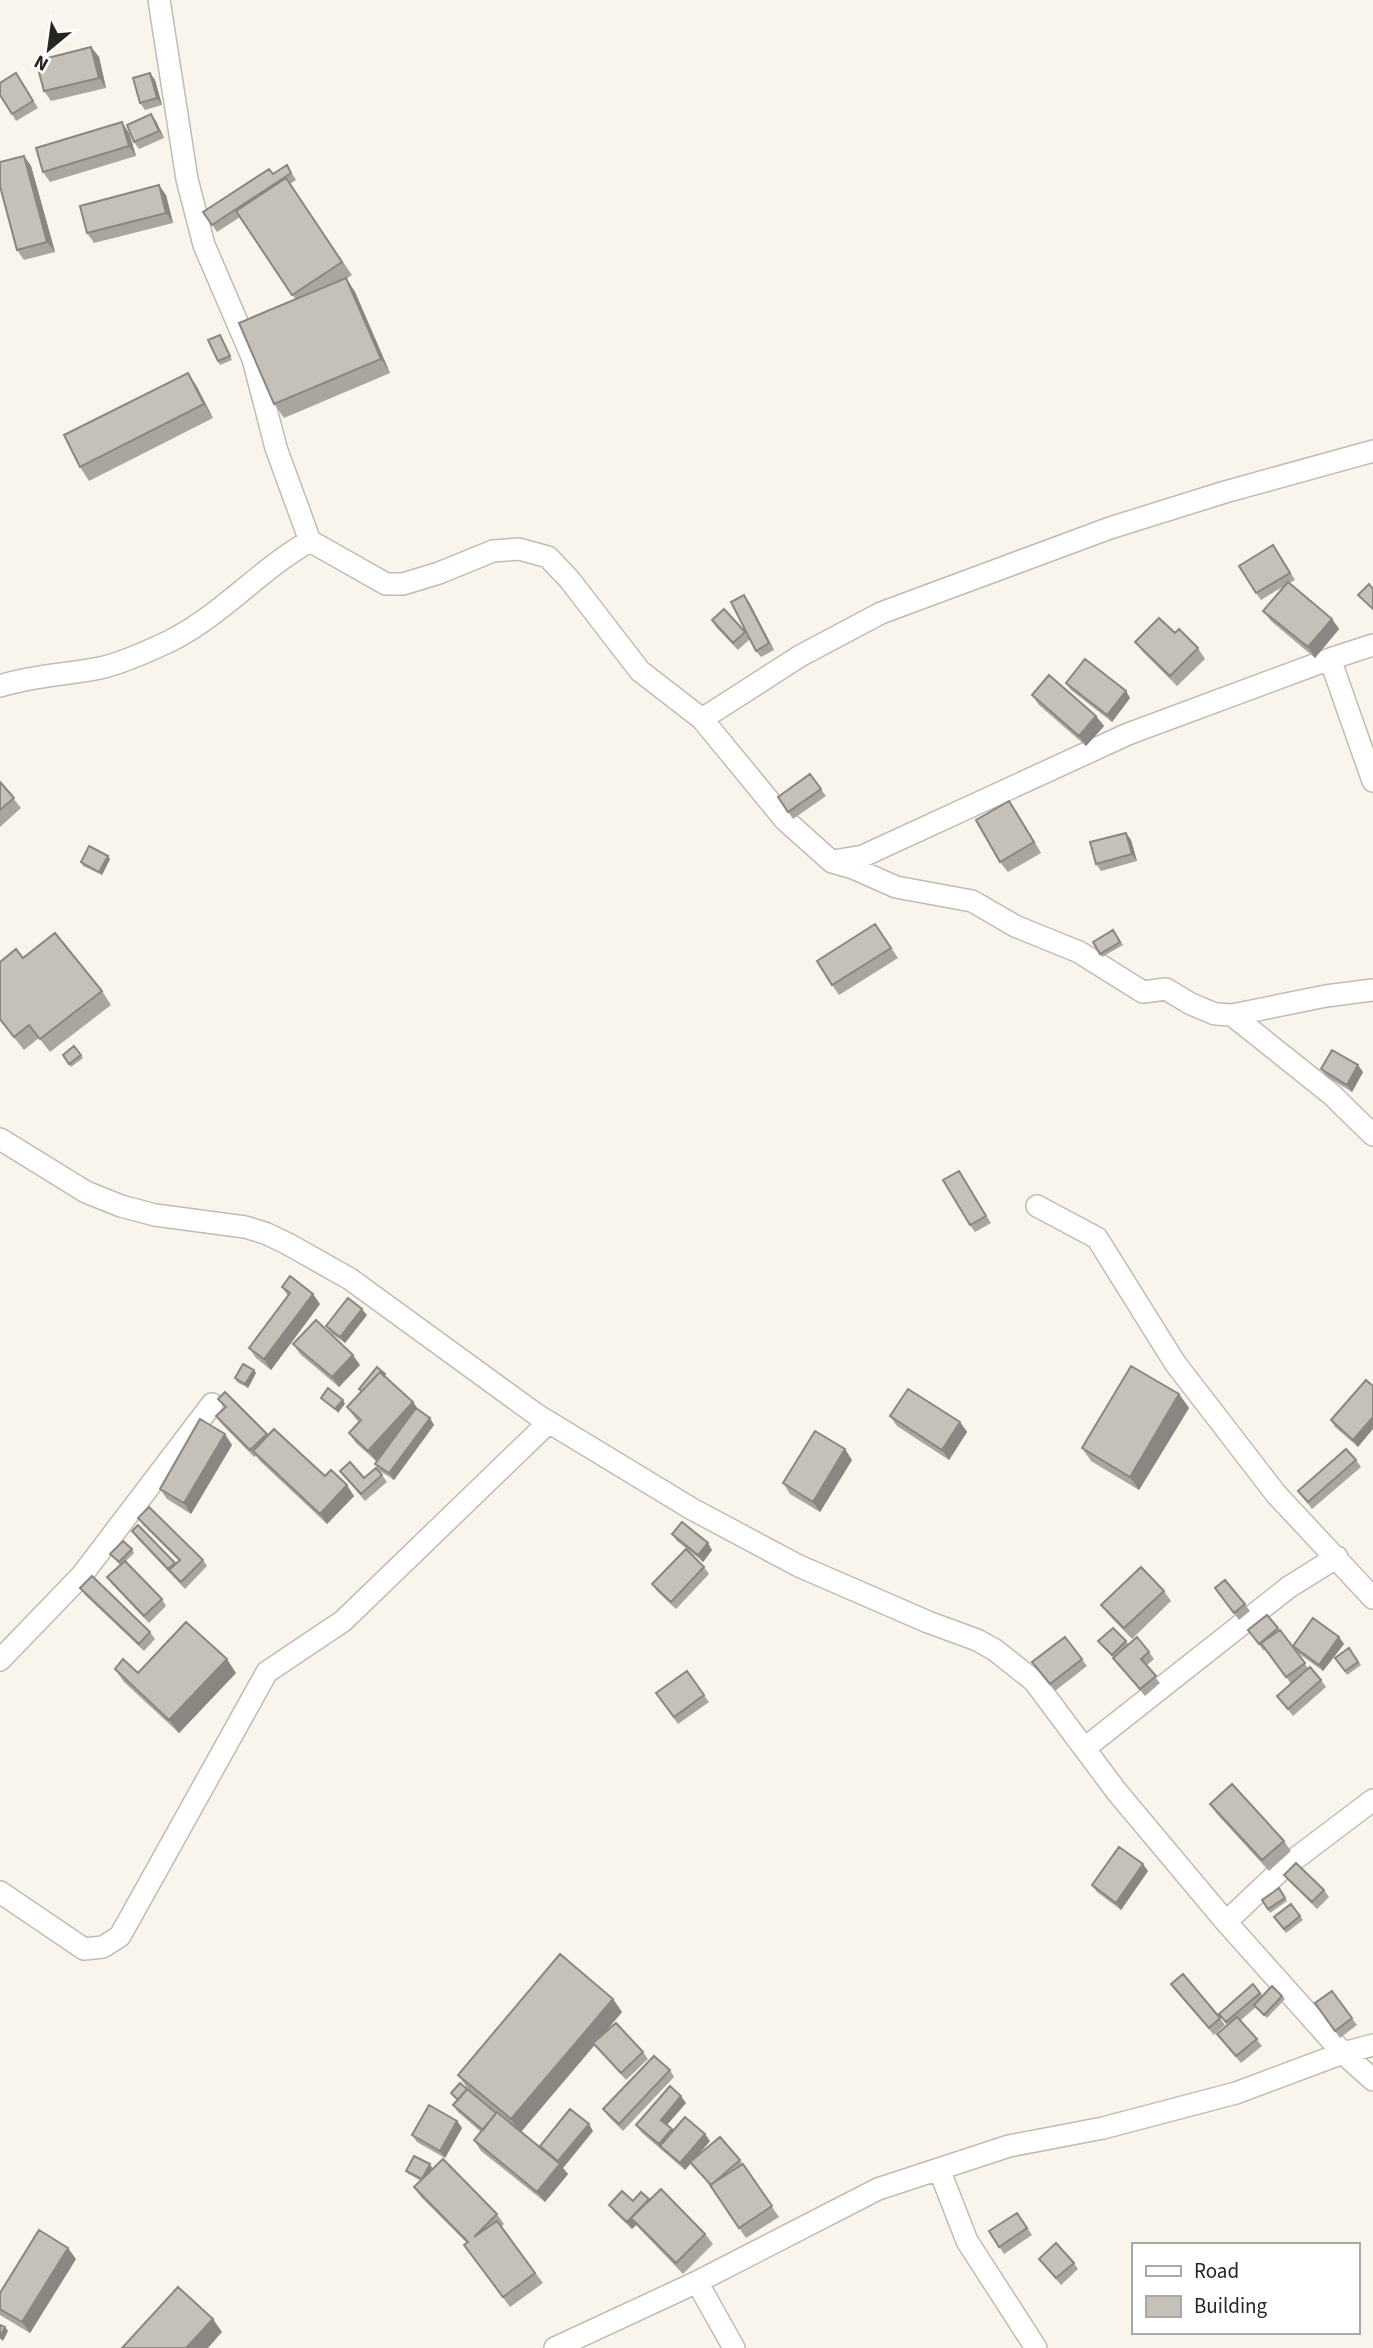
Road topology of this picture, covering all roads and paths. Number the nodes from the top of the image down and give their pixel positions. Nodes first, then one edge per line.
1 (159, 0) edge
2 (1373, 451) edge
3 (310, 541) junction
4 (1373, 645) edge
5 (1330, 659) junction
6 (0, 687) edge
7 (702, 719) junction
8 (1373, 781) edge
9 (832, 862) junction
10 (1373, 990) edge
11 (1233, 1015) junction
12 (1373, 1135) edge
13 (0, 1139) edge
14 (1037, 1206) dead end
15 (212, 1404) dead end
16 (550, 1422) junction
17 (1337, 1558) junction
18 (1373, 1598) edge
19 (0, 1660) edge
20 (1085, 1748) junction
21 (1373, 1800) edge
22 (0, 1892) edge
23 (1226, 1922) junction
24 (1373, 2045) edge
25 (1343, 2053) junction
26 (1373, 2080) edge
27 (939, 2169) junction
28 (697, 2283) junction
29 (555, 2348) edge
30 (734, 2348) edge
31 (1036, 2348) edge

1 - 3 street
2 - 7 street
3 - 6 street
3 - 7 street
4 - 5 street
5 - 8 street
5 - 9 street
7 - 9 street
9 - 11 street
10 - 11 street
11 - 12 street
13 - 16 street
14 - 17 street
15 - 19 street
16 - 20 street
16 - 22 street
17 - 18 street
17 - 20 street
20 - 23 street
21 - 23 street
23 - 25 street
24 - 25 street
25 - 26 street
25 - 27 street
27 - 28 street
27 - 31 street
28 - 29 street
28 - 30 street

